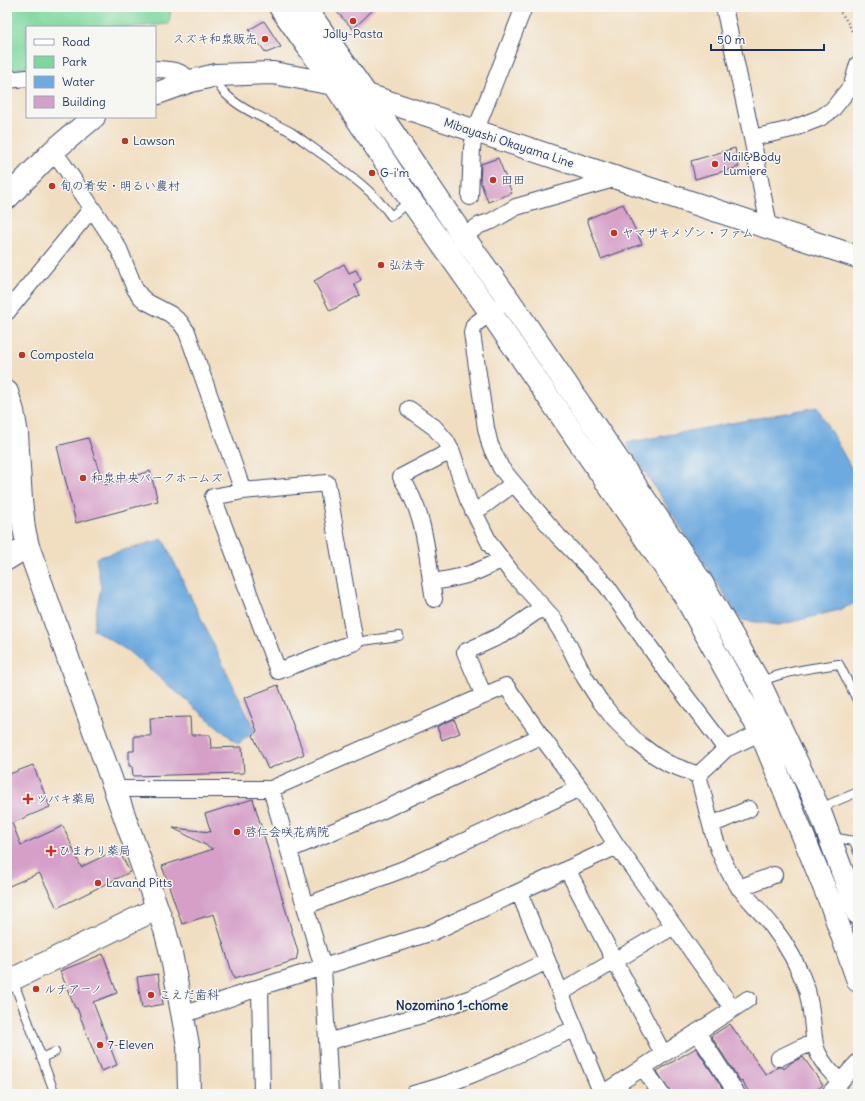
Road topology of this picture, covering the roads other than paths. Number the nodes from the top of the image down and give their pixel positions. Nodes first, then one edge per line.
1 (280, 7) edge
2 (305, 7) edge
3 (524, 7) edge
4 (724, 7) edge
5 (858, 64) edge
6 (156, 69) edge
7 (216, 75) junction
8 (26, 78) edge
9 (7, 80) edge
10 (191, 81) junction
11 (334, 84) junction
12 (855, 85) edge
13 (156, 94) edge
14 (365, 94) junction
15 (93, 118) edge
16 (475, 132) junction
17 (752, 138) junction
18 (53, 151) junction
19 (617, 178) junction
20 (470, 197) dead end
21 (7, 198) edge
22 (411, 201) junction
23 (92, 208) junction
24 (763, 227) junction
25 (463, 236) junction
26 (858, 257) edge
27 (509, 300) junction
28 (7, 312) edge
29 (490, 312) junction
30 (7, 392) edge
31 (409, 409) dead end
32 (452, 452) junction
33 (513, 484) junction
34 (243, 491) junction
35 (473, 511) junction
36 (28, 546) junction
37 (7, 558) edge
38 (501, 558) junction
39 (431, 582) junction
40 (434, 599) dead end
41 (543, 606) junction
42 (399, 636) dead end
43 (355, 642) junction
44 (759, 682) junction
45 (484, 696) junction
46 (858, 702) edge
47 (770, 729) junction
48 (541, 736) junction
49 (726, 750) junction
50 (698, 775) junction
51 (580, 788) junction
52 (116, 789) junction
53 (271, 789) junction
54 (858, 792) edge
55 (749, 809) dead end
56 (819, 809) junction
57 (711, 825) junction
58 (829, 836) junction
59 (617, 846) junction
60 (290, 850) junction
61 (858, 852) edge
62 (567, 869) junction
63 (774, 875) dead end
64 (739, 888) junction
65 (519, 892) junction
66 (305, 906) junction
67 (156, 909) junction
68 (858, 914) edge
69 (674, 926) junction
70 (547, 961) junction
71 (615, 961) junction
72 (323, 968) junction
73 (10, 981) edge
74 (858, 981) edge
75 (260, 987) junction
76 (560, 993) junction
77 (748, 999) dead end
78 (733, 1009) junction
79 (183, 1015) junction
80 (575, 1029) junction
81 (697, 1032) junction
82 (327, 1042) junction
83 (814, 1043) junction
84 (55, 1052) dead end
85 (663, 1054) junction
86 (41, 1058) junction
87 (779, 1058) dead end
88 (858, 1062) edge
89 (643, 1067) junction
90 (840, 1081) junction
91 (55, 1094) edge
92 (189, 1094) edge
93 (262, 1094) edge
94 (330, 1094) edge
95 (414, 1094) edge
96 (602, 1094) edge
97 (661, 1094) edge
98 (737, 1094) edge
99 (829, 1094) edge

1 - 11 street
2 - 14 street
3 - 16 street
4 - 17 street
5 - 12 street
6 - 10 street
7 - 10 street, Mibayashi Okayama Line
7 - 11 street, Mibayashi Okayama Line
7 - 22 lane
8 - 9 street
10 - 13 street, Mibayashi Okayama Line
11 - 14 street, Mibayashi Okayama Line
11 - 22 street
12 - 17 street
14 - 16 street, Mibayashi Okayama Line
14 - 25 street
15 - 18 street
16 - 19 street, Mibayashi Okayama Line
16 - 20 street
17 - 24 street
18 - 21 street
18 - 23 street
19 - 24 street, Mibayashi Okayama Line
19 - 25 street
22 - 29 street
23 - 28 street
23 - 34 street
24 - 26 street, Mibayashi Okayama Line
25 - 27 street
27 - 29 street
27 - 44 street
29 - 33 street
29 - 47 street
30 - 36 street
31 - 32 street
32 - 35 street
32 - 39 street
33 - 35 street
33 - 49 street
34 - 43 street
34 - 43 street
35 - 38 street
36 - 37 street
36 - 52 street
38 - 39 street
38 - 41 street
39 - 40 street
41 - 45 street
41 - 50 street
42 - 43 lane
44 - 46 lane
44 - 47 street
45 - 48 street
45 - 53 street
47 - 49 street
47 - 56 street
47 - 74 street
48 - 51 street
48 - 60 street
49 - 50 street
50 - 57 street
51 - 59 street
51 - 66 street
52 - 53 street
52 - 67 street
53 - 60 street
54 - 56 lane
55 - 57 street
56 - 58 street
57 - 64 street
58 - 61 lane
58 - 68 street
59 - 62 street
59 - 69 street
60 - 66 street
62 - 65 street
62 - 71 street
63 - 64 street
64 - 83 street
65 - 70 street
65 - 72 street
66 - 72 street
67 - 73 street
67 - 79 street
69 - 71 street
69 - 78 street
70 - 76 street
70 - 82 street
71 - 76 street
71 - 85 street
72 - 75 street
72 - 82 street
73 - 86 lane
75 - 79 street
75 - 93 street
76 - 80 street
77 - 78 street
78 - 81 street
79 - 92 street
80 - 95 street
80 - 96 street
81 - 85 street
81 - 98 street
82 - 94 street
83 - 87 street
83 - 90 street
84 - 86 lane
85 - 89 street
86 - 91 lane
88 - 90 street
89 - 96 street
89 - 97 street
90 - 99 street

